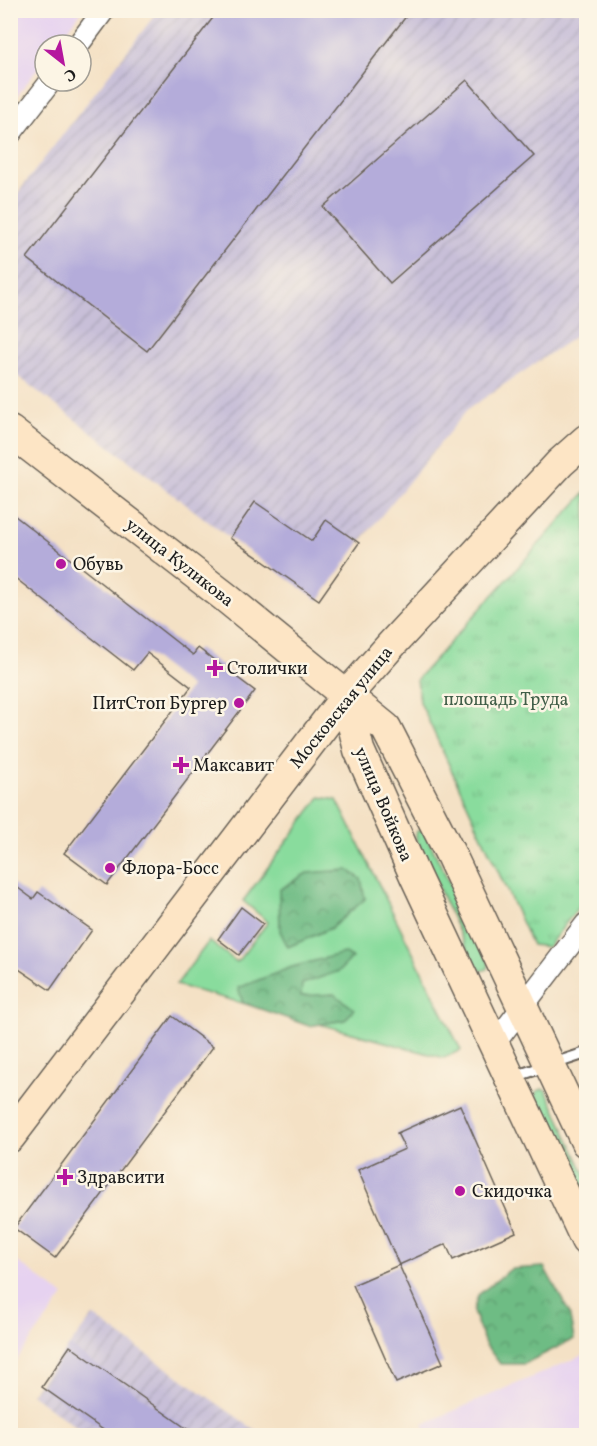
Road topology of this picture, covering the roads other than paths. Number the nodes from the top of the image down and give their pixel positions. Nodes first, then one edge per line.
1 (104, 10) edge
2 (87, 33) edge
3 (42, 93) edge
4 (10, 134) edge
5 (10, 431) edge
6 (586, 440) edge
7 (346, 696) junction
8 (586, 924) edge
9 (522, 1007) junction
10 (494, 1044) junction
11 (586, 1053) edge
12 (550, 1065) junction
13 (510, 1078) junction
14 (10, 1137) edge
15 (586, 1143) edge
16 (586, 1240) edge

1 - 2 street
3 - 4 street
5 - 7 main road, улица Куликова
6 - 7 main road, Московская улица
7 - 9 main road, улица Войкова
7 - 10 main road, улица Войкова
7 - 14 main road, Московская улица
8 - 9 street
9 - 10 street
9 - 12 main road, улица Войкова
10 - 13 main road, улица Войкова
11 - 12 lane
12 - 13 lane
12 - 15 main road, улица Войкова
13 - 16 main road, улица Войкова

